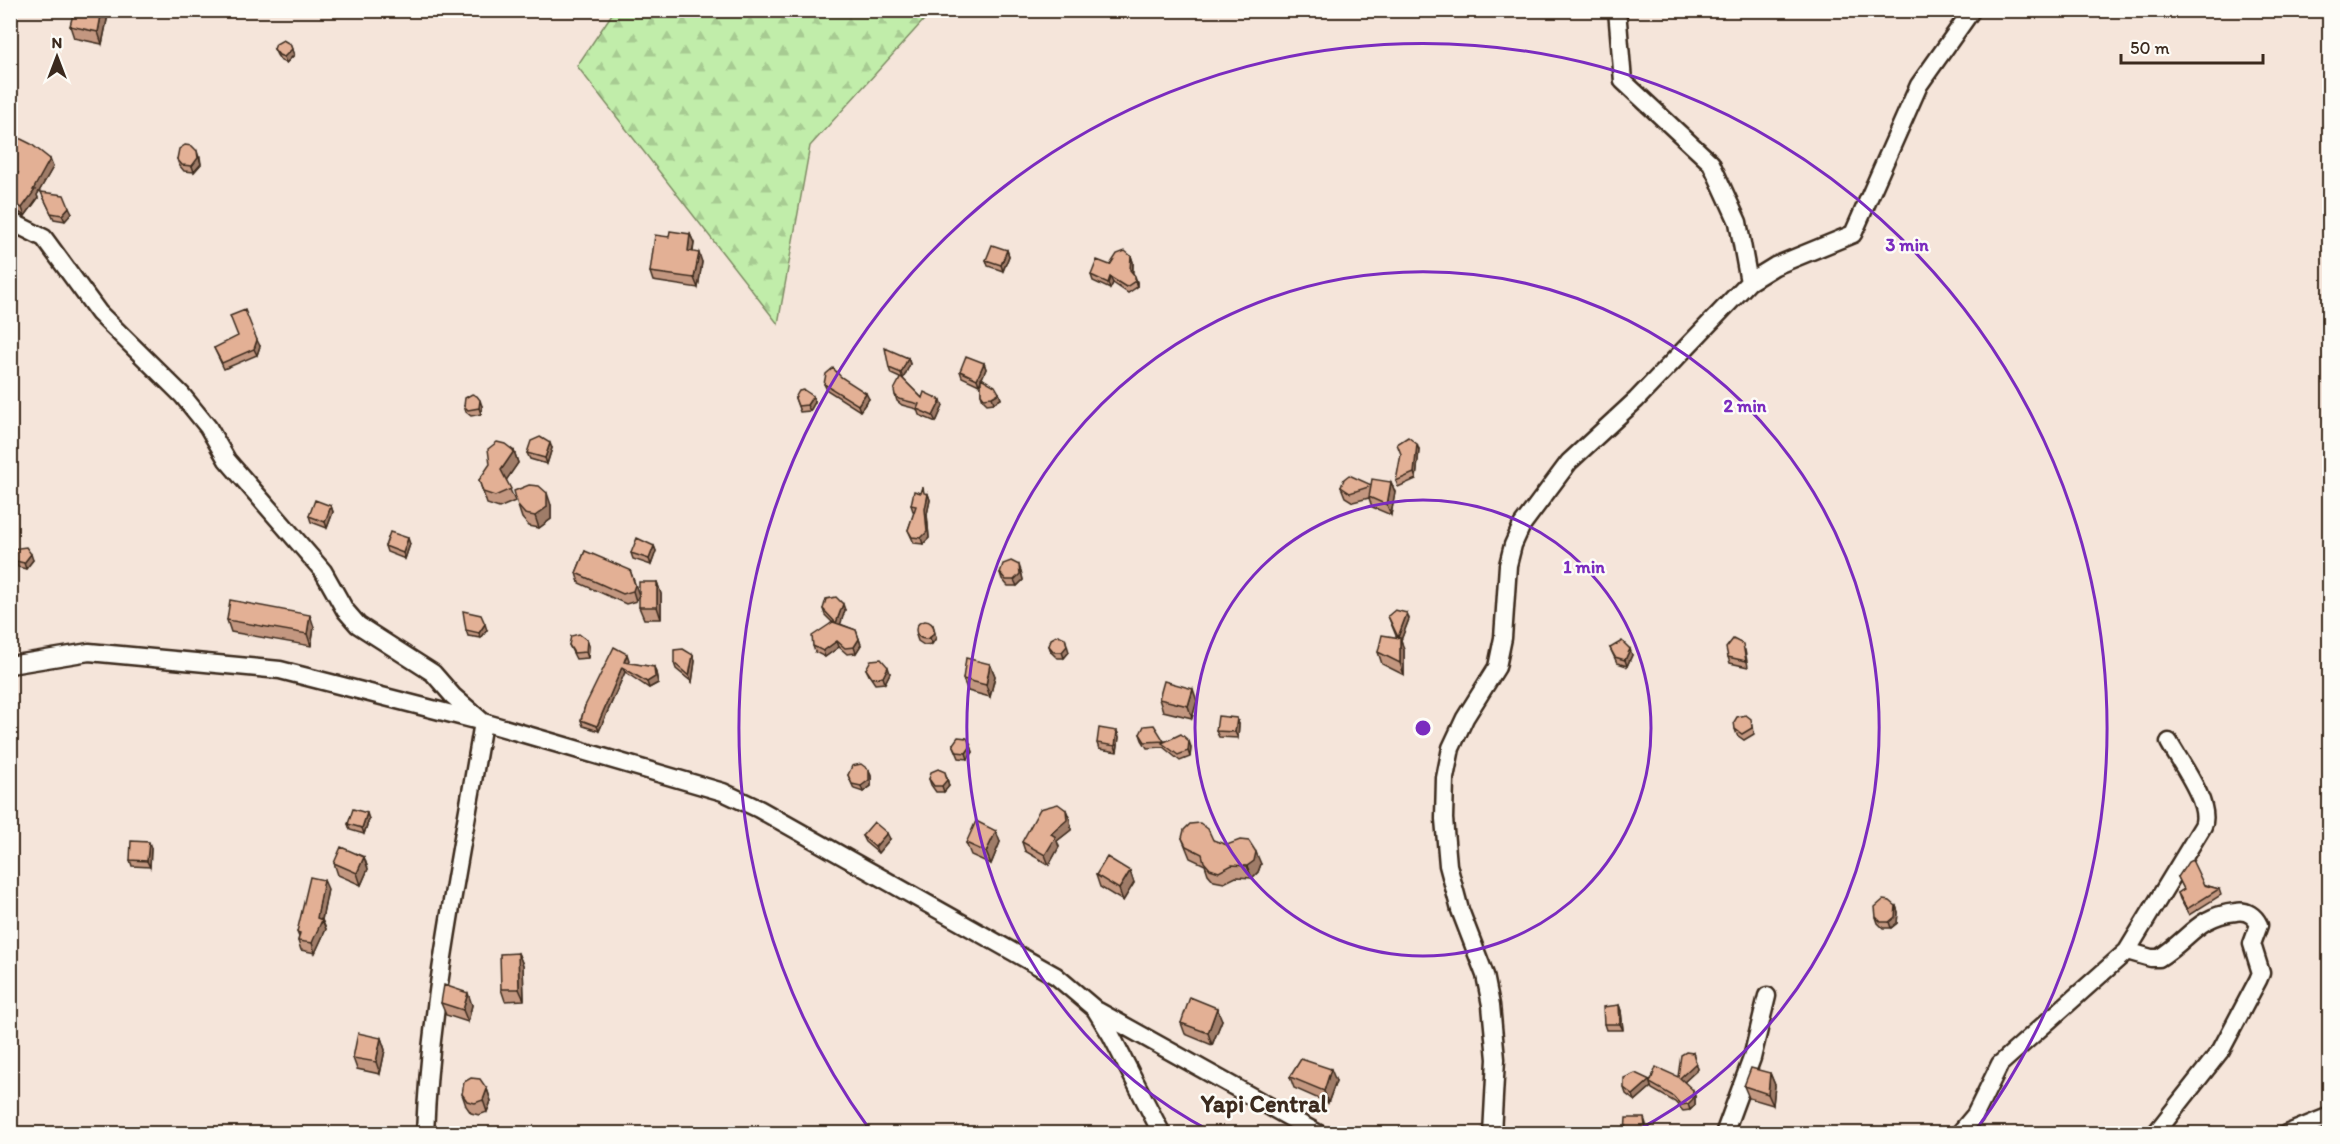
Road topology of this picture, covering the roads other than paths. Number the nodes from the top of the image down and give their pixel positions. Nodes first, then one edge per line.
1 (1617, 10) edge
2 (1972, 10) edge
3 (10, 220) edge
4 (1749, 282) junction
5 (10, 665) edge
6 (483, 722) junction
7 (2169, 742) dead end
8 (2127, 951) junction
9 (1767, 996) dead end
10 (1095, 1009) junction
11 (2330, 1116) edge
12 (425, 1134) edge
13 (1162, 1134) edge
14 (1319, 1134) edge
15 (1492, 1134) edge
16 (1724, 1134) edge
17 (1959, 1134) edge
18 (2155, 1134) edge
19 (2286, 1134) edge

1 - 4 street
2 - 4 street
3 - 6 street
4 - 15 street
5 - 6 street
6 - 10 street
6 - 12 street
7 - 8 street
8 - 17 street
8 - 18 street
9 - 16 street
10 - 13 street
10 - 14 street
11 - 19 street

